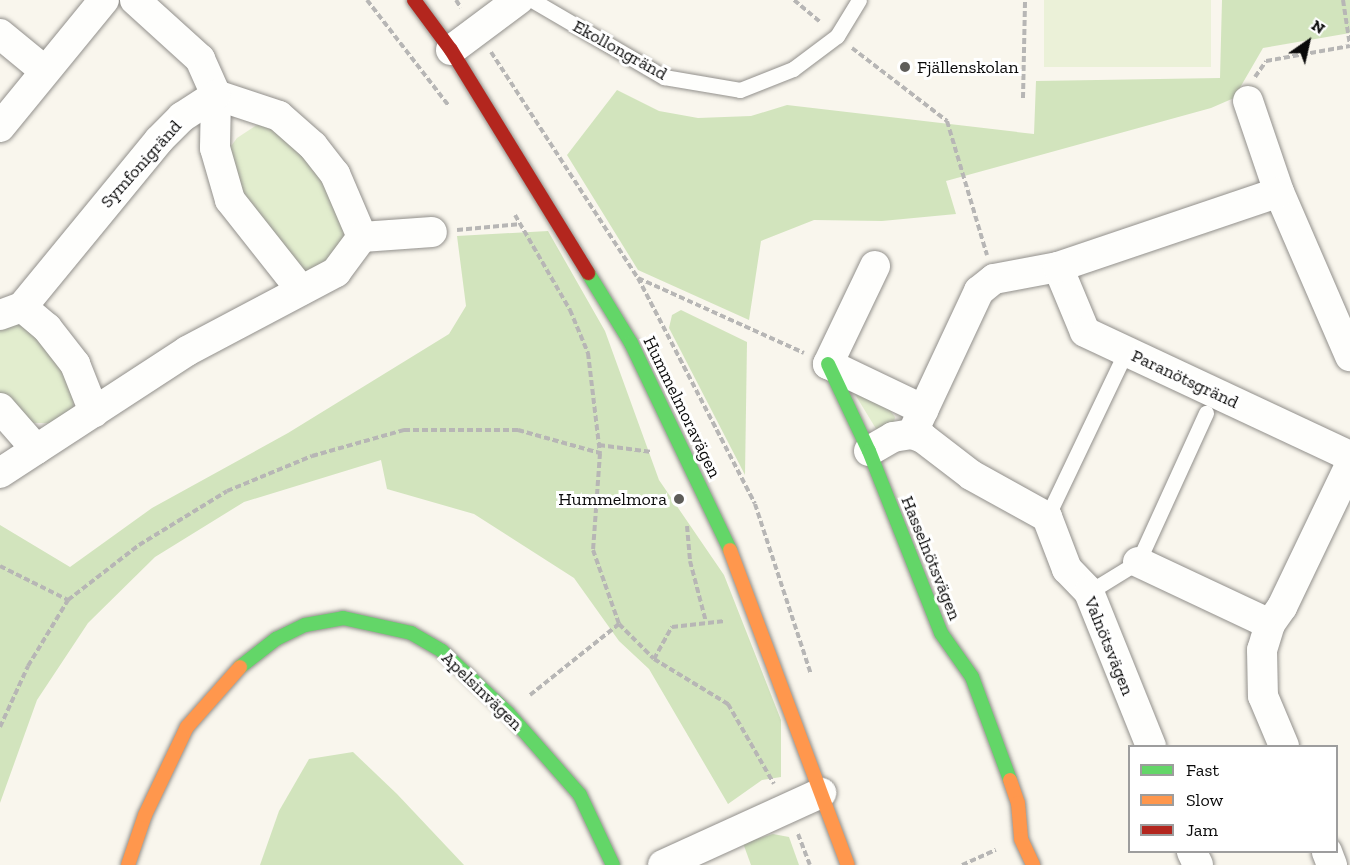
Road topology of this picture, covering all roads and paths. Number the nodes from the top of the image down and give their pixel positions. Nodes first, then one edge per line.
1 (104, 0) edge
2 (135, 0) edge
3 (367, 0) edge
4 (414, 0) edge
5 (518, 0) edge
6 (532, 0) edge
7 (794, 0) edge
8 (858, 0) edge
9 (1025, 0) edge
10 (1343, 0) edge
11 (0, 34) edge
12 (837, 36) junction
13 (1350, 46) edge
14 (451, 50) junction
15 (45, 71) junction
16 (216, 95) junction
17 (1023, 98) dead end
18 (1248, 101) joint
19 (450, 109) dead end
20 (0, 127) edge
21 (1279, 192) junction
22 (509, 205) dead end
23 (521, 224) junction
24 (432, 232) joint
25 (362, 237) junction
26 (875, 266) dead end
27 (1058, 267) junction
28 (638, 278) dead end
29 (994, 279) junction
30 (301, 290) junction
31 (11, 311) edge
32 (1350, 356) edge
33 (828, 364) junction
34 (1120, 364) dead end
35 (0, 408) edge
36 (94, 412) junction
37 (1206, 413) dead end
38 (918, 422) junction
39 (599, 445) junction
40 (36, 449) junction
41 (869, 451) junction
42 (656, 452) dead end
43 (600, 453) junction
44 (1350, 456) edge
45 (1350, 465) edge
46 (0, 473) edge
47 (1047, 517) junction
48 (687, 521) dead end
49 (1138, 562) junction
50 (0, 566) edge
51 (1089, 592) junction
52 (68, 600) junction
53 (727, 621) dead end
54 (706, 622) junction
55 (619, 624) junction
56 (1270, 624) junction
57 (654, 659) junction
58 (508, 713) junction
59 (0, 727) edge
60 (1149, 745) edge
61 (1283, 745) edge
62 (821, 793) junction
63 (787, 808) junction
64 (1021, 839) junction
65 (128, 865) edge
66 (613, 865) edge
67 (663, 865) edge
68 (810, 865) edge
69 (848, 865) edge
70 (962, 865) edge
71 (1033, 865) edge

1 - 15 street
2 - 16 street
3 - 19 path
4 - 14 street, Hummelmoravägen
5 - 14 street
6 - 12 lane, Ekollongränd
7 - 12 path
8 - 12 lane, Ekollongränd
9 - 17 path
10 - 13 path
11 - 15 street
12 - 29 path
13 - 18 path
14 - 62 street, Hummelmoravägen
15 - 20 street
16 - 25 street
16 - 30 street
16 - 31 street, Symfonigränd
18 - 21 street
21 - 27 street
21 - 32 street
22 - 23 path
23 - 24 path
23 - 39 path
24 - 25 street
25 - 30 street
26 - 33 street
27 - 29 street
27 - 44 street, Paranötsgränd
28 - 33 path
29 - 38 street
30 - 36 street
31 - 36 street
33 - 38 street
33 - 41 street, Hasselnötsvägen
34 - 47 lane, Paranötsgränd
35 - 40 street
36 - 40 street
37 - 49 lane, Paranötsgränd
38 - 41 street
38 - 47 street
39 - 42 path
39 - 43 path
40 - 46 street
41 - 64 street, Hasselnötsvägen
43 - 52 path
43 - 55 path
45 - 56 street
47 - 51 street, Valnötsvägen
48 - 54 path
49 - 51 lane
49 - 56 street
50 - 52 path
51 - 60 street, Valnötsvägen
52 - 59 path
53 - 54 path
54 - 57 path
55 - 57 path
55 - 58 path
56 - 61 street
57 - 63 path
58 - 65 street, Apelsinvägen
58 - 66 street, Apelsinvägen
62 - 63 street
62 - 69 street, Hummelmoravägen
63 - 67 street
63 - 68 path
64 - 70 path
64 - 71 street, Hasselnötsvägen

